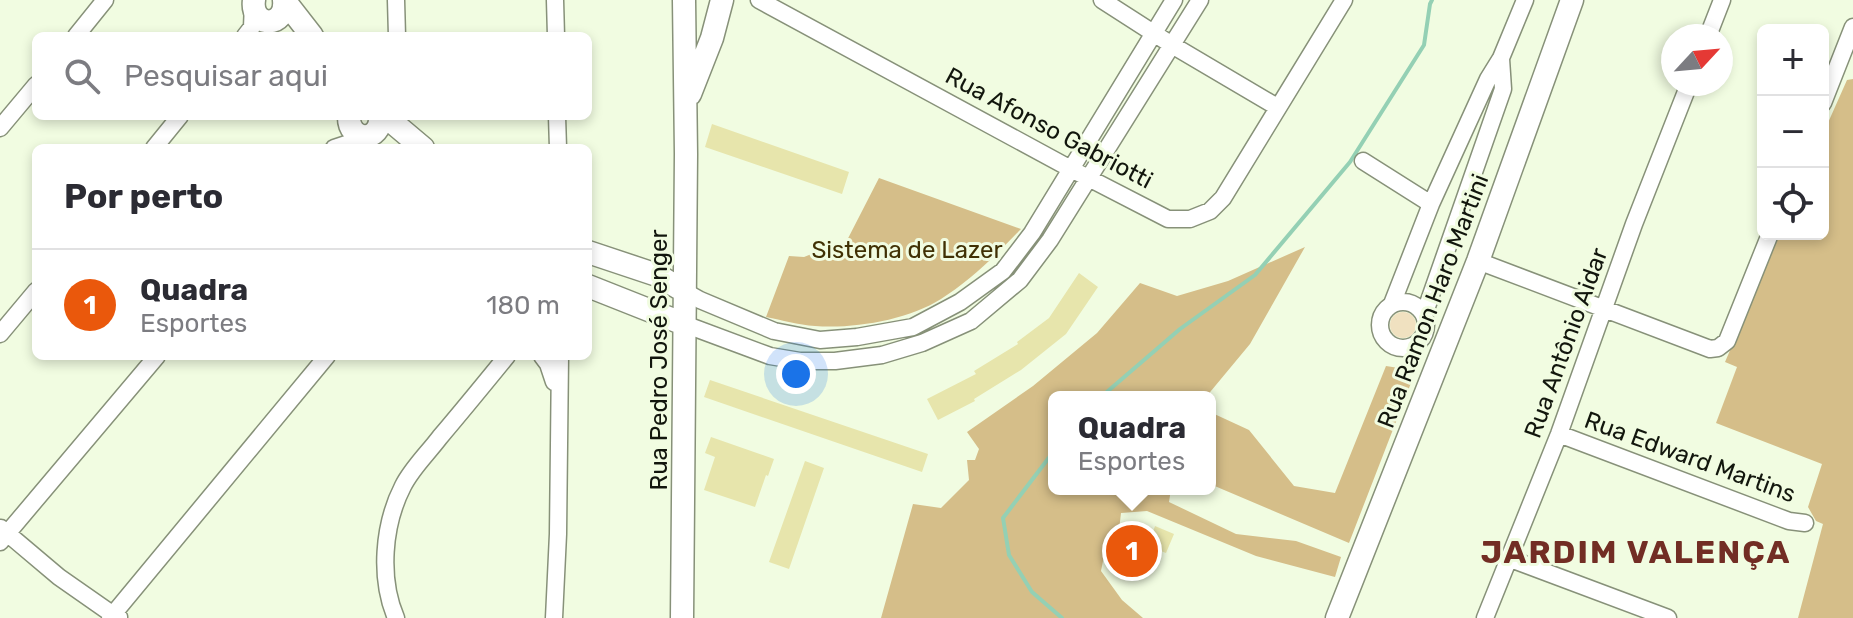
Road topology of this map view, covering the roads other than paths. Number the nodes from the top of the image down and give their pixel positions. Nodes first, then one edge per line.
1 (105, 0) edge
2 (396, 0) edge
3 (555, 0) edge
4 (684, 0) edge
5 (722, 0) edge
6 (759, 0) edge
7 (1102, 0) edge
8 (1174, 0) edge
9 (1200, 0) edge
10 (1344, 0) edge
11 (1525, 0) edge
12 (1572, 0) edge
13 (1722, 0) edge
14 (262, 15) edge
15 (1713, 24) edge
16 (1853, 27) edge
17 (684, 29) junction
18 (79, 32) edge
19 (302, 32) edge
20 (397, 32) edge
21 (556, 32) edge
22 (1153, 33) junction
23 (712, 38) junction
24 (1172, 45) junction
25 (1501, 58) junction
26 (1847, 64) edge
27 (32, 90) edge
28 (1684, 96) edge
29 (1827, 96) edge
30 (686, 103) junction
31 (1277, 107) junction
32 (177, 120) edge
33 (557, 120) edge
34 (0, 128) edge
35 (157, 144) edge
36 (558, 144) edge
37 (1363, 161) dead end
38 (1071, 169) junction
39 (1089, 178) junction
40 (1431, 204) junction
41 (1768, 240) edge
42 (592, 253) edge
43 (684, 253) junction
44 (1478, 261) junction
45 (657, 275) junction
46 (592, 288) edge
47 (684, 291) junction
48 (32, 296) edge
49 (1392, 304) junction
50 (1604, 308) junction
51 (649, 309) junction
52 (1424, 315) junction
53 (684, 324) junction
54 (0, 334) edge
55 (154, 360) edge
56 (324, 360) edge
57 (504, 360) edge
58 (545, 360) edge
59 (560, 360) edge
60 (558, 412) junction
61 (1559, 434) junction
62 (1805, 523) dead end
63 (2, 534) edge
64 (1508, 558) junction
65 (114, 617) edge
66 (396, 618) edge
67 (554, 618) edge
68 (682, 618) edge
69 (1337, 618) edge
70 (1485, 618) edge
71 (1668, 618) edge

1 - 18 street
2 - 20 street
3 - 21 street
4 - 17 street, Rua Pedro José Senger
5 - 23 street, Rua Pedro José Senger
6 - 38 street, Rua Afonso Gabriotti
7 - 22 street
8 - 22 street
9 - 24 street
10 - 31 street, Rua Afonso Gabriotti
11 - 25 street
12 - 44 street, Rua Ramon Haro Martini
13 - 15 street
14 - 19 street
16 - 26 street
17 - 23 street
17 - 30 street, Rua Pedro José Senger
22 - 24 street
22 - 38 street
23 - 30 street, Rua Pedro José Senger
24 - 31 street
24 - 39 street
25 - 40 street
25 - 52 street
26 - 29 street
27 - 34 street
28 - 50 street, Rua Antônio Aidar
30 - 43 street, Rua Pedro José Senger
31 - 39 street, Rua Afonso Gabriotti
32 - 35 street
33 - 36 street
37 - 40 street
38 - 39 street, Rua Afonso Gabriotti
38 - 47 street
39 - 53 street
40 - 49 street
41 - 50 street
42 - 45 street
43 - 45 street
43 - 47 street, Rua Pedro José Senger
44 - 50 street
44 - 69 street, Rua Ramon Haro Martini
45 - 47 street
45 - 51 street
46 - 51 street
47 - 53 street, Rua Pedro José Senger
48 - 54 street
49 - 52 street
49 - 52 street
50 - 61 street, Rua Antônio Aidar
51 - 53 street
53 - 68 street, Rua Pedro José Senger
55 - 63 street
56 - 65 street
57 - 66 street
58 - 60 street
59 - 60 street
60 - 67 street
61 - 62 street, Rua Edward Martins
61 - 64 street, Rua Antônio Aidar
63 - 65 street
64 - 70 street, Rua Antônio Aidar
64 - 71 street

